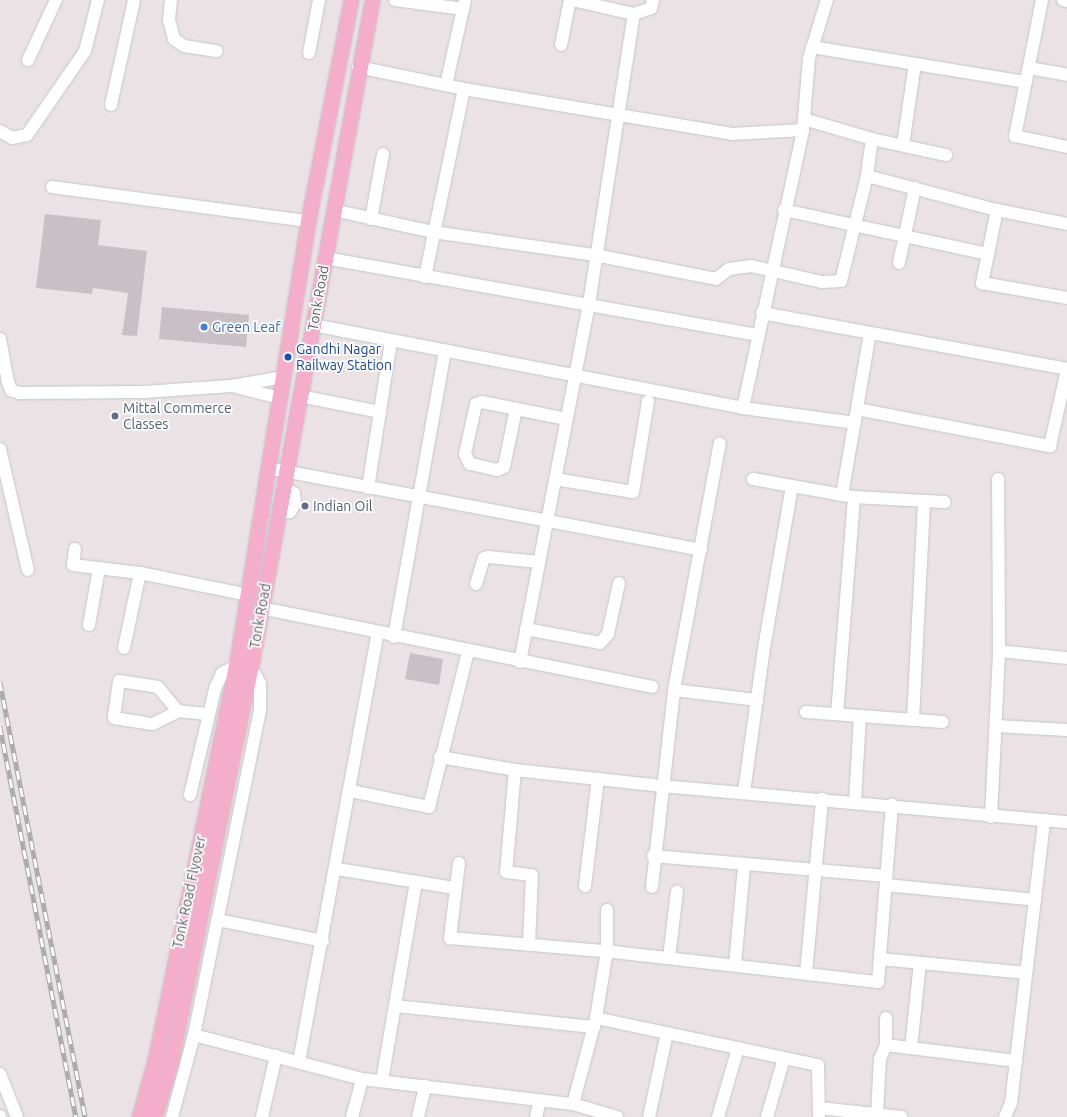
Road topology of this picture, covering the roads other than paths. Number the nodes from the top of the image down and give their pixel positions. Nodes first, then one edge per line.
1 (56, 0) edge
2 (98, 0) edge
3 (134, 0) edge
4 (171, 0) edge
5 (319, 0) edge
6 (351, 0) edge
7 (372, 0) edge
8 (395, 0) edge
9 (571, 0) edge
10 (653, 0) edge
11 (827, 0) edge
12 (1042, 0) edge
13 (1063, 0) edge
14 (1067, 1) edge
15 (464, 5) edge
16 (634, 14) junction
17 (561, 45) dead end
18 (812, 47) junction
19 (218, 52) dead end
20 (309, 53) dead end
21 (28, 60) dead end
22 (915, 64) junction
23 (358, 67) junction
24 (1029, 68) junction
25 (1067, 75) edge
26 (1026, 82) junction
27 (446, 85) junction
28 (464, 89) junction
29 (111, 105) dead end
30 (618, 116) junction
31 (804, 124) junction
32 (0, 132) edge
33 (872, 139) junction
34 (903, 145) junction
35 (1067, 147) edge
36 (383, 154) dead end
37 (946, 155) dead end
38 (867, 176) junction
39 (52, 187) dead end
40 (914, 188) junction
41 (333, 210) junction
42 (784, 210) junction
43 (997, 210) junction
44 (371, 219) junction
45 (308, 222) junction
46 (1067, 224) edge
47 (856, 226) junction
48 (433, 232) junction
49 (904, 236) junction
50 (988, 254) junction
51 (595, 255) junction
52 (325, 258) junction
53 (899, 263) dead end
54 (773, 271) junction
55 (425, 277) junction
56 (1067, 298) edge
57 (590, 304) junction
58 (762, 313) junction
59 (313, 325) junction
60 (870, 333) junction
61 (758, 334) junction
62 (0, 339) edge
63 (391, 341) junction
64 (445, 352) junction
65 (1067, 370) edge
66 (284, 377) junction
67 (574, 377) junction
68 (232, 386) junction
69 (6, 390) edge
70 (300, 396) junction
71 (280, 398) junction
72 (648, 401) dead end
73 (743, 408) junction
74 (516, 409) junction
75 (857, 409) junction
76 (380, 412) junction
77 (566, 419) junction
78 (855, 423) junction
79 (720, 443) dead end
80 (0, 449) edge
81 (268, 468) junction
82 (285, 472) junction
83 (754, 478) dead end
84 (555, 479) junction
85 (998, 479) dead end
86 (792, 486) junction
87 (368, 488) junction
88 (848, 496) junction
89 (421, 498) junction
90 (924, 502) junction
91 (945, 502) dead end
92 (547, 520) junction
93 (75, 549) dead end
94 (701, 550) junction
95 (539, 562) junction
96 (99, 568) junction
97 (28, 570) dead end
98 (140, 573) junction
99 (619, 583) dead end
100 (476, 584) dead end
101 (248, 595) junction
102 (261, 608) junction
103 (89, 625) dead end
104 (526, 628) junction
105 (378, 633) junction
106 (394, 637) junction
107 (124, 648) dead end
108 (999, 651) junction
109 (468, 652) junction
110 (1067, 658) edge
111 (520, 662) junction
112 (236, 666) junction
113 (251, 666) junction
114 (652, 686) dead end
115 (238, 689) junction
116 (674, 690) junction
117 (756, 700) junction
118 (178, 711) junction
119 (806, 712) dead end
120 (210, 714) junction
121 (837, 714) junction
122 (860, 716) junction
123 (913, 720) junction
124 (943, 722) dead end
125 (996, 726) junction
126 (1067, 730) edge
127 (440, 757) junction
128 (515, 770) junction
129 (598, 779) junction
130 (662, 786) junction
131 (351, 791) junction
132 (744, 792) junction
133 (190, 795) dead end
134 (822, 799) junction
135 (855, 802) junction
136 (892, 805) junction
137 (992, 817) junction
138 (1044, 820) junction
139 (1067, 822) edge
140 (653, 856) junction
141 (459, 863) dead end
142 (744, 866) junction
143 (337, 869) junction
144 (815, 872) junction
145 (886, 880) junction
146 (416, 883) junction
147 (585, 886) dead end
148 (652, 887) dead end
149 (454, 888) junction
150 (677, 891) dead end
151 (1035, 900) junction
152 (607, 910) dead end
153 (218, 920) junction
154 (323, 941) junction
155 (529, 945) junction
156 (607, 951) junction
157 (669, 958) junction
158 (880, 959) junction
159 (920, 963) junction
160 (735, 965) junction
161 (806, 973) junction
162 (1026, 973) junction
163 (396, 1006) junction
164 (886, 1018) dead end
165 (595, 1023) junction
166 (667, 1033) junction
167 (194, 1035) junction
168 (886, 1046) junction
169 (738, 1048) junction
170 (911, 1048) junction
171 (276, 1056) junction
172 (784, 1058) junction
173 (1016, 1061) junction
174 (299, 1062) junction
175 (0, 1074) edge
176 (362, 1079) junction
177 (382, 1081) junction
178 (425, 1086) junction
179 (540, 1100) junction
180 (573, 1104) junction
181 (819, 1113) edge
182 (876, 1114) junction
183 (17, 1117) edge
184 (139, 1117) edge
185 (154, 1117) edge
186 (172, 1117) edge
187 (262, 1117) edge
188 (352, 1117) edge
189 (418, 1117) edge
190 (536, 1117) edge
191 (614, 1117) edge
192 (649, 1117) edge
193 (718, 1117) edge
194 (767, 1117) edge
195 (902, 1117) edge
196 (1005, 1117) edge

1 - 21 street
2 - 32 street
3 - 29 street
4 - 19 street
5 - 20 street
6 - 45 main road, Tonk Road
7 - 23 main road, Tonk Road
8 - 15 street
9 - 16 street
9 - 17 street
10 - 16 street
11 - 18 street
12 - 24 street
13 - 14 street
15 - 27 street
16 - 30 street
18 - 22 street
18 - 31 street
22 - 26 street
22 - 34 street
23 - 27 street
23 - 41 main road, Tonk Road
24 - 25 street
24 - 26 street
26 - 35 street
27 - 28 street
28 - 30 street
28 - 48 street
30 - 31 street
30 - 51 street
31 - 33 street
31 - 42 street
33 - 34 street
33 - 38 street
34 - 37 street
36 - 44 street
38 - 40 street
38 - 47 street
39 - 45 street
40 - 43 street
40 - 49 street
41 - 44 street
41 - 52 main road, Tonk Road
42 - 47 street
42 - 54 street
43 - 46 street
43 - 50 street
44 - 48 street
45 - 66 main road, Tonk Road
47 - 49 street
47 - 54 street
48 - 51 street
48 - 55 street
49 - 50 street
49 - 53 street
50 - 56 street
51 - 54 street
51 - 57 street
52 - 55 street
52 - 59 main road, Tonk Road
54 - 58 street
55 - 57 street
57 - 61 street
57 - 67 street
58 - 60 street
58 - 61 street
59 - 63 street
59 - 70 main road, Tonk Road
60 - 65 street
60 - 75 street
61 - 73 street
62 - 69 street
63 - 64 street
63 - 76 street
64 - 67 street
64 - 89 street
65 - 75 street
66 - 68 street
66 - 71 main road, Tonk Road
67 - 73 street
67 - 77 street
68 - 69 street
68 - 71 street
70 - 76 street
70 - 82 main road, Tonk Road
71 - 81 main road, Tonk Road
72 - 84 street
73 - 78 street
74 - 74 street
74 - 77 street
75 - 78 street
76 - 87 street
77 - 84 street
78 - 88 street
79 - 94 street
80 - 97 street
81 - 82 street
81 - 101 main road, Tonk Road
82 - 87 street
82 - 102 main road, Tonk Road
83 - 86 street
84 - 92 street
85 - 108 street
86 - 88 street
86 - 117 street
87 - 89 street
88 - 90 street
88 - 121 street
89 - 92 street
89 - 106 street
90 - 91 street
90 - 123 street
92 - 94 street
92 - 95 street
93 - 96 street
94 - 116 street
95 - 100 street
95 - 104 street
96 - 98 street
96 - 103 street
98 - 101 street
98 - 107 street
99 - 104 street
101 - 112 main road, Tonk Road
102 - 105 street
102 - 113 main road, Tonk Road
104 - 111 street
105 - 106 street
105 - 131 street
106 - 109 street
108 - 110 street
108 - 125 street
109 - 111 street
109 - 127 street
111 - 114 street
112 - 115 main road, Tonk Road Flyover
112 - 120 street
113 - 115 main road, Tonk Road Flyover
113 - 153 street
115 - 184 main road, Tonk Road Flyover
115 - 185 main road, Tonk Road Flyover
116 - 117 street
116 - 130 street
117 - 132 street
118 - 118 street
118 - 120 street
119 - 121 street
120 - 133 street
121 - 122 street
122 - 123 street
122 - 135 street
123 - 124 street
125 - 126 street
125 - 137 street
127 - 128 street
127 - 131 street
128 - 129 street
128 - 155 street
129 - 130 street
129 - 147 street
130 - 132 street
130 - 140 street
131 - 143 street
132 - 134 street
134 - 135 street
134 - 144 street
135 - 136 street
136 - 137 street
136 - 145 street
137 - 138 street
138 - 139 street
138 - 151 street
140 - 142 street
140 - 148 street
141 - 149 street
142 - 144 street
142 - 160 street
143 - 146 street
143 - 154 street
144 - 145 street
144 - 161 street
145 - 151 street
145 - 158 street
146 - 149 street
146 - 163 street
149 - 155 street
150 - 157 street
151 - 162 street
152 - 156 street
153 - 154 street
153 - 167 street
154 - 174 street
155 - 156 street
156 - 157 street
156 - 165 street
157 - 160 street
158 - 159 street
158 - 161 street
159 - 162 street
159 - 170 street
160 - 161 street
162 - 173 street
163 - 165 street
163 - 177 street
164 - 168 street
165 - 166 street
165 - 180 street
166 - 169 street
166 - 192 street
167 - 171 street
167 - 186 street
168 - 170 street
168 - 182 street
169 - 172 street
169 - 193 street
170 - 173 street
171 - 174 street
171 - 187 street
172 - 181 street
172 - 194 street
173 - 196 street
174 - 176 street
175 - 183 street
176 - 177 street
176 - 188 street
177 - 178 street
178 - 179 street
178 - 189 street
179 - 180 street
179 - 190 street
180 - 191 street
181 - 182 street
182 - 195 street

